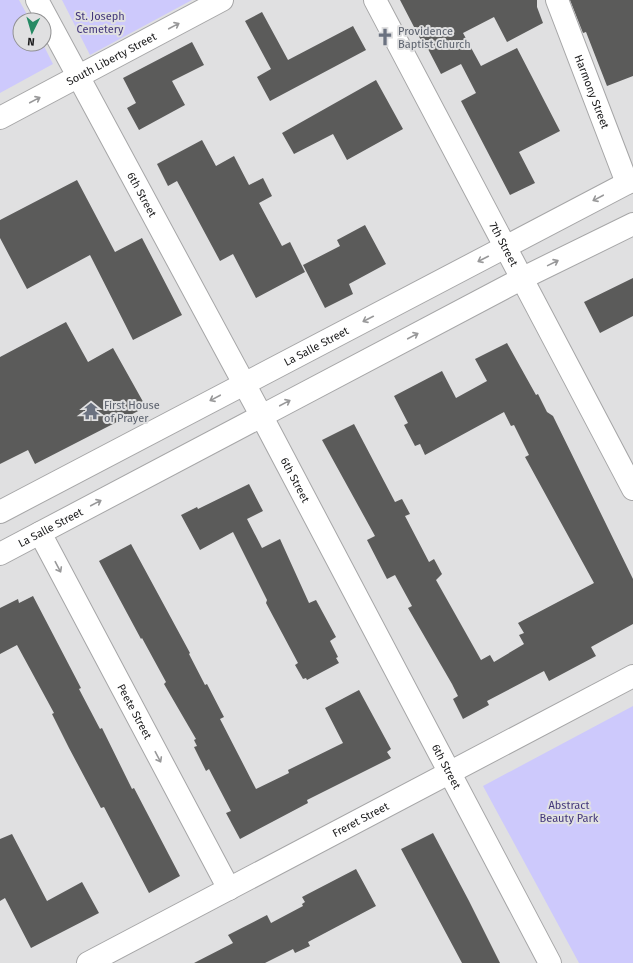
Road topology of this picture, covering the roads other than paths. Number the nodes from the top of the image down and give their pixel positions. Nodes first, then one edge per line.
1 (37, 0) edge
2 (222, 0) edge
3 (375, 0) edge
4 (557, 0) edge
5 (78, 78) junction
6 (0, 118) edge
7 (630, 182) edge
8 (633, 224) edge
9 (506, 247) junction
10 (523, 278) junction
11 (243, 384) junction
12 (261, 415) junction
13 (633, 489) edge
14 (0, 512) edge
15 (40, 533) junction
16 (0, 554) edge
17 (633, 676) edge
18 (449, 772) junction
19 (228, 889) junction
20 (88, 963) edge
21 (550, 963) edge

1 - 5 street, 6th Street
5 -> 2 street, South Liberty Street
3 - 9 street, 7th Street
4 - 7 street, Harmony Street
6 -> 5 street, South Liberty Street
5 - 11 street, 6th Street
7 -> 9 street, La Salle Street
10 -> 8 street, La Salle Street
9 - 10 street, 7th Street
9 -> 11 street, La Salle Street
12 -> 10 street, La Salle Street
10 - 13 street, 7th Street
11 - 12 street, 6th Street
11 -> 14 street, La Salle Street
15 -> 12 street, La Salle Street
12 - 18 street, 6th Street
15 - 16 street, La Salle Street
15 -> 19 street, Peete Street
17 - 18 street, Freret Street
18 - 19 street, Freret Street
18 - 21 street, 6th Street
19 - 20 street, Freret Street

